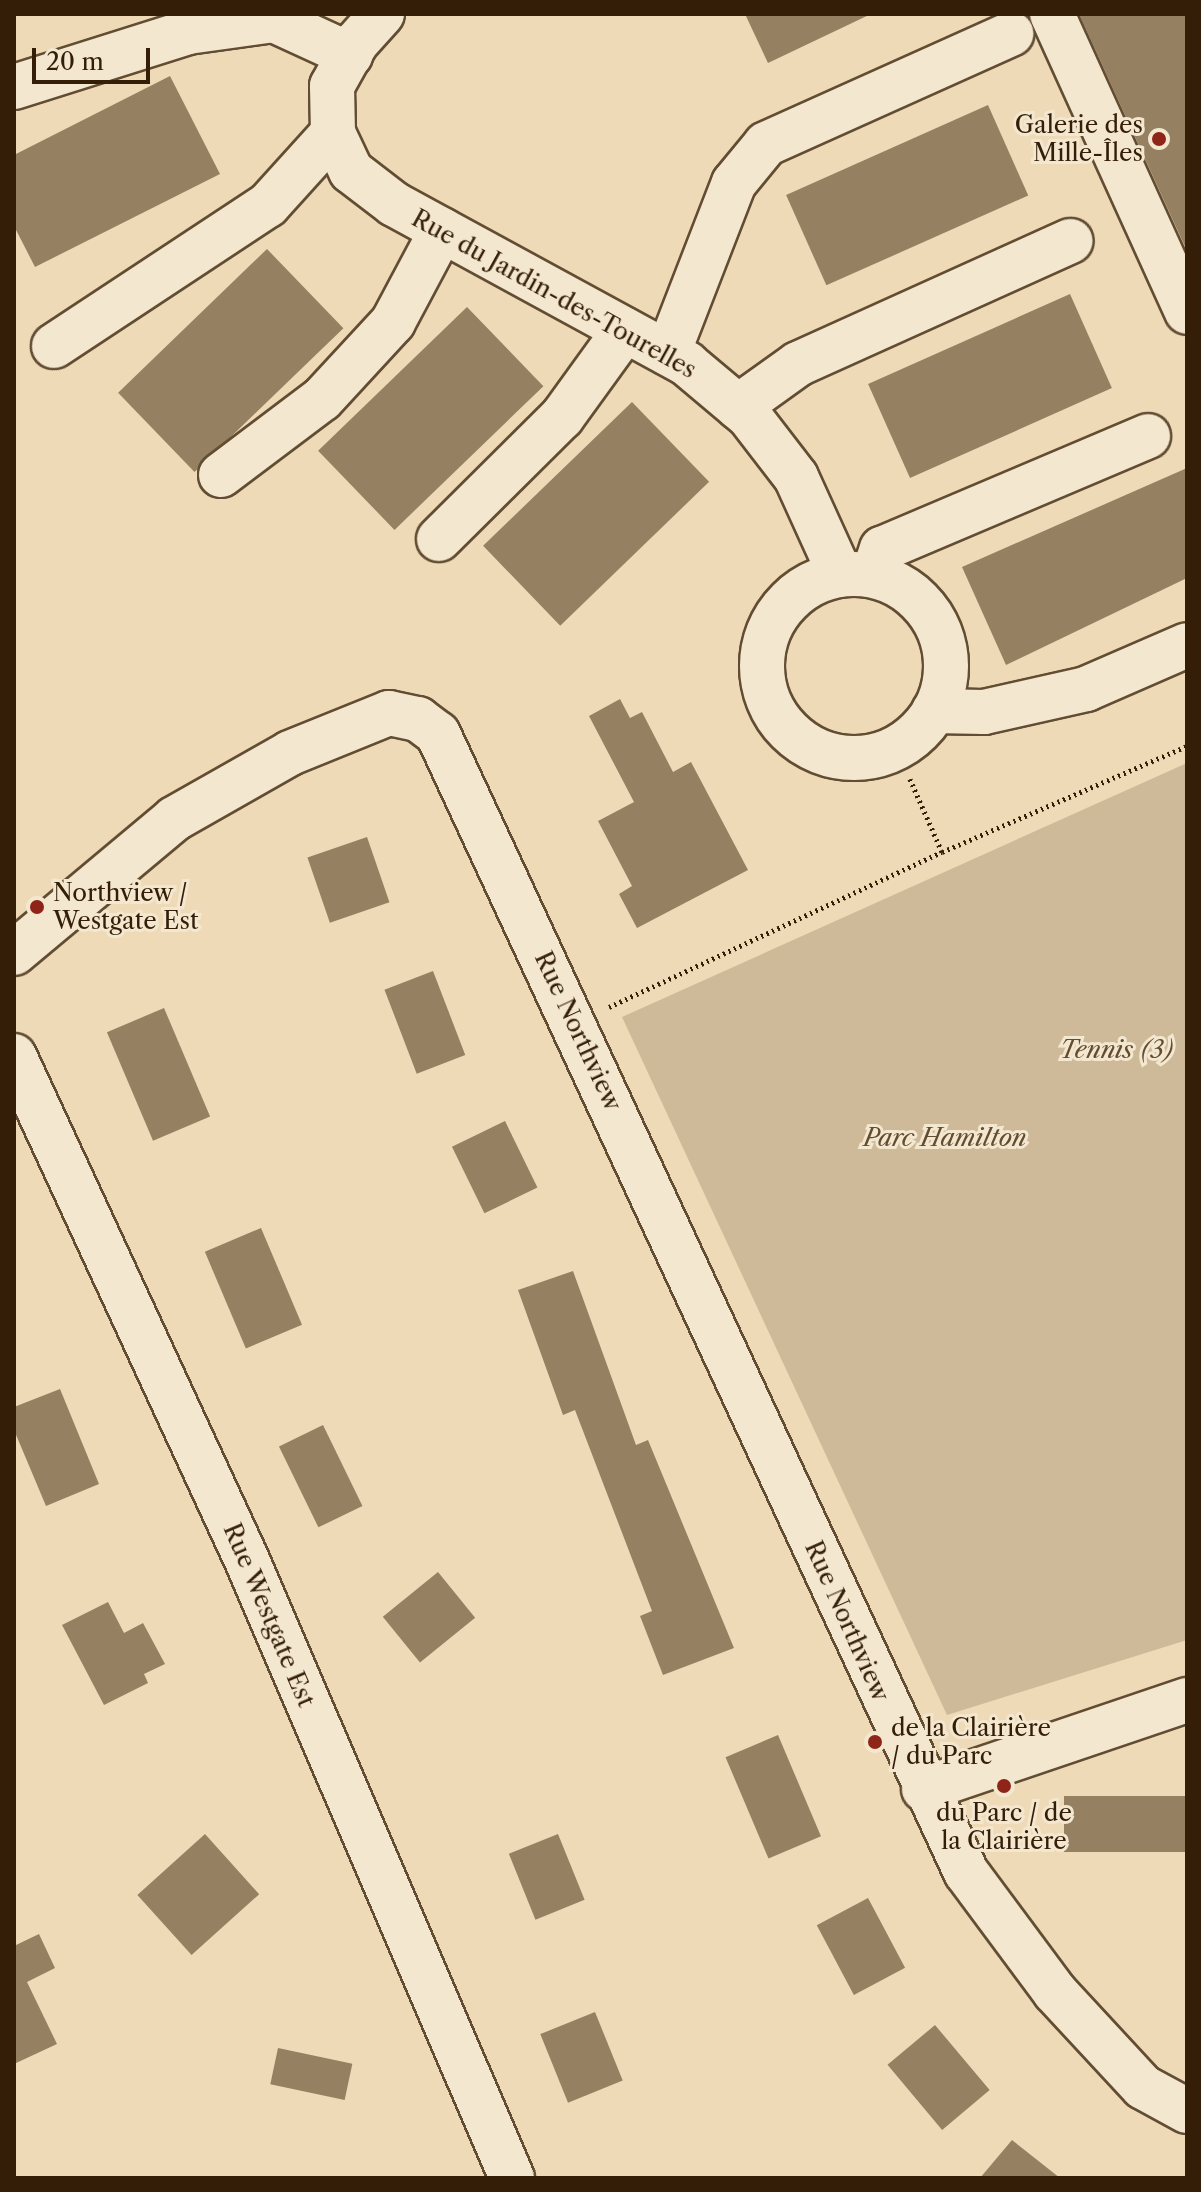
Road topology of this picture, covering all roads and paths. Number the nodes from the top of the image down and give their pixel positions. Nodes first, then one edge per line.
1 (382, 14) edge
2 (1052, 14) edge
3 (273, 17) edge
4 (1011, 34) dead end
5 (350, 55) junction
6 (14, 87) edge
7 (333, 133) junction
8 (442, 230) junction
9 (1071, 241) dead end
10 (1187, 312) edge
11 (625, 330) junction
12 (54, 346) dead end
13 (668, 353) junction
14 (738, 407) junction
15 (1148, 436) dead end
16 (221, 475) dead end
17 (439, 539) dead end
18 (857, 575) junction
19 (1187, 645) edge
20 (934, 711) junction
21 (1187, 746) edge
22 (910, 779) dead end
23 (942, 852) junction
24 (14, 953) edge
25 (575, 1022) junction
26 (14, 1056) edge
27 (1187, 1700) edge
28 (924, 1789) junction
29 (1187, 2111) edge
30 (512, 2178) edge

1 - 5 street, Rue du Jardin-des-Tourelles
2 - 10 street
3 - 5 street
3 - 6 street
4 - 13 street
5 - 7 street, Rue du Jardin-des-Tourelles
7 - 8 street, Rue du Jardin-des-Tourelles
7 - 12 street
8 - 11 street, Rue du Jardin-des-Tourelles
8 - 16 street
9 - 14 street
11 - 13 street, Rue du Jardin-des-Tourelles
11 - 17 street
13 - 14 street, Rue du Jardin-des-Tourelles
14 - 18 street, Rue du Jardin-des-Tourelles
15 - 18 street
18 - 20 street
18 - 20 street
19 - 20 street
21 - 23 path
22 - 23 path
23 - 25 path
24 - 25 street, Rue Northview
25 - 28 street, Rue Northview
26 - 30 street, Rue Westgate Est
27 - 28 street
28 - 29 street, Rue Northview

